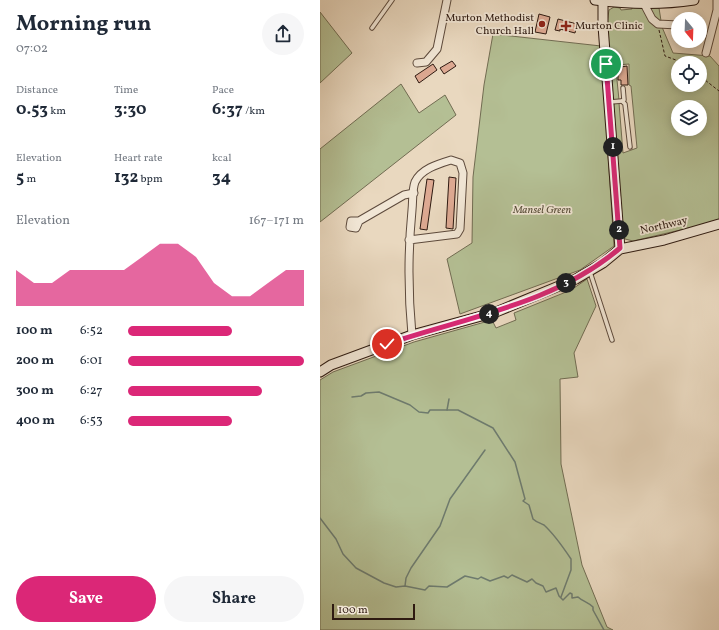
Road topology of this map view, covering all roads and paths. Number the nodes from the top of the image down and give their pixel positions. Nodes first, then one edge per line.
1 (392, 0) edge
2 (447, 0) edge
3 (694, 0) edge
4 (717, 0) edge
5 (599, 1) edge
6 (642, 1) edge
7 (658, 24) junction
8 (671, 25) edge
9 (372, 28) dead end
10 (706, 53) dead end
11 (671, 58) edge
12 (417, 62) dead end
13 (707, 82) edge
14 (624, 88) dead end
15 (719, 91) edge
16 (622, 101) junction
17 (609, 102) junction
18 (630, 147) dead end
19 (414, 193) junction
20 (359, 221) dead end
21 (719, 224) edge
22 (409, 240) junction
23 (620, 248) junction
24 (589, 271) junction
25 (412, 335) junction
26 (612, 340) dead end
27 (320, 372) edge

1 - 9 lane
2 - 12 street
3 - 6 main road
4 - 10 street
5 - 6 main road
5 - 17 main road
6 - 7 street
7 - 8 street
7 - 11 path
13 - 15 path
14 - 16 lane
16 - 17 lane
16 - 18 lane
17 - 23 main road
19 - 20 street
19 - 22 street
19 - 22 street
21 - 23 main road, Northway
22 - 25 street
23 - 24 main road
24 - 25 main road
24 - 26 lane
25 - 27 main road

